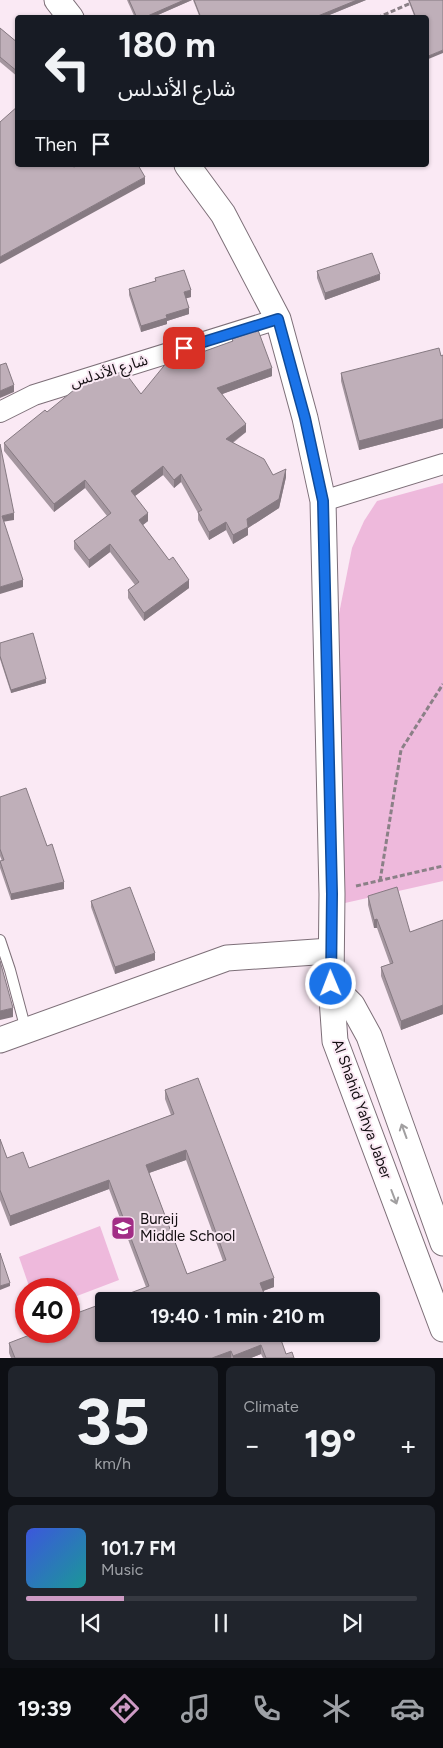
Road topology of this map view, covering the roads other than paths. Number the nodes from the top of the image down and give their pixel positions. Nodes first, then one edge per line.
1 (57, 0) edge
2 (69, 15) edge
3 (188, 167) edge
4 (278, 319) junction
5 (0, 412) edge
6 (443, 464) edge
7 (323, 501) junction
8 (0, 940) edge
9 (330, 951) junction
10 (331, 984) junction
11 (26, 1030) junction
12 (0, 1040) edge
13 (443, 1243) edge
14 (443, 1329) edge

1 - 2 street
3 - 4 street
4 - 5 street, شارع الأندلس
4 - 7 street
6 - 7 street
7 - 9 street
8 - 11 lane
9 - 10 street
9 - 11 street
13 -> 10 street, Al Shahid Yahya Jaber
10 -> 14 street, Al Shahid Yahya Jaber
11 - 12 street

